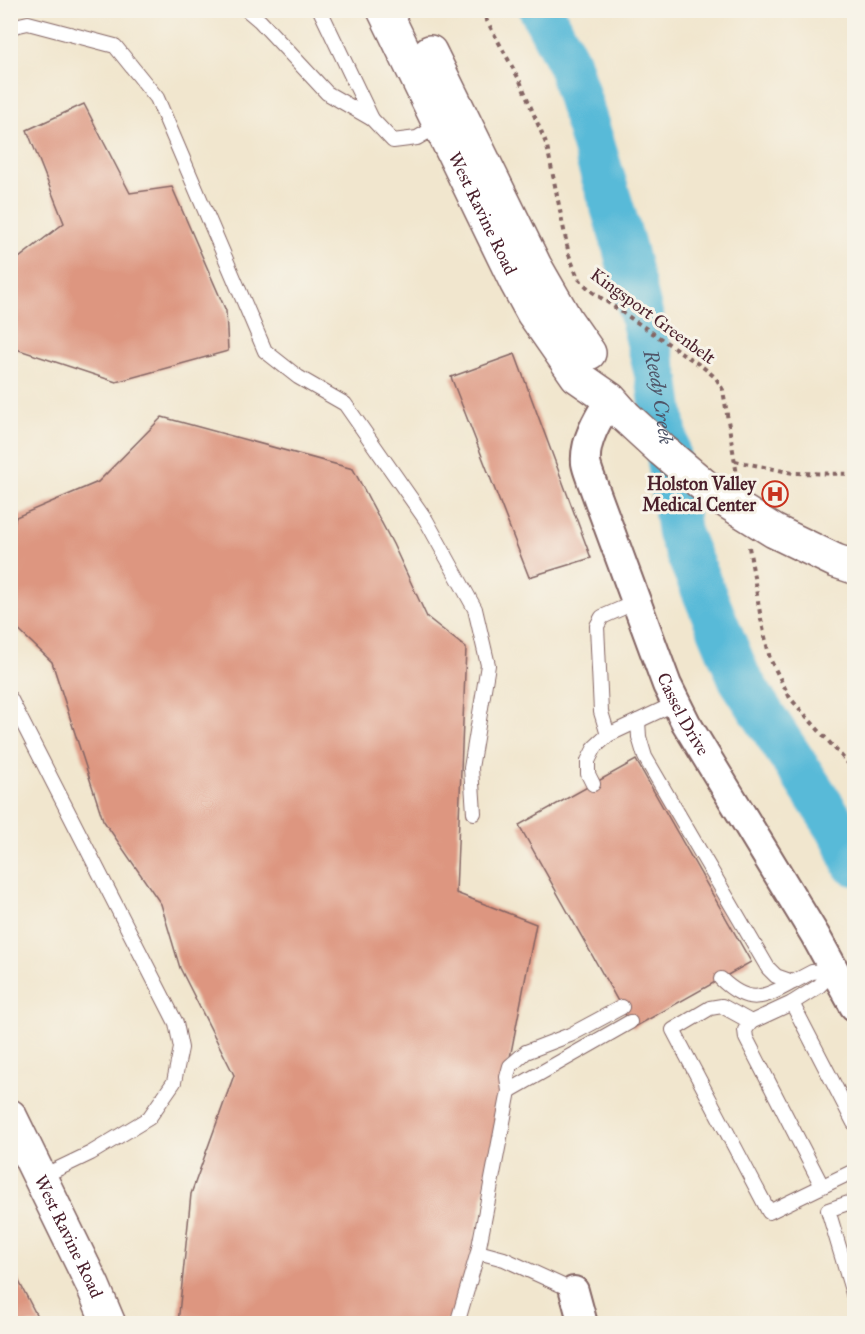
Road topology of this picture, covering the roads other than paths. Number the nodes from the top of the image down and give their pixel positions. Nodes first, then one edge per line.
1 (247, 10) edge
2 (320, 10) edge
3 (384, 10) edge
4 (409, 10) edge
5 (10, 27) edge
6 (372, 119) junction
7 (450, 119) junction
8 (617, 407) junction
9 (855, 567) edge
10 (636, 602) junction
11 (10, 698) edge
12 (676, 703) junction
13 (638, 721) junction
14 (608, 735) junction
15 (593, 784) dead end
16 (474, 813) dead end
17 (835, 970) junction
18 (721, 979) dead end
19 (793, 982) junction
20 (792, 1003) junction
21 (855, 1006) edge
22 (622, 1007) dead end
23 (630, 1022) dead end
24 (751, 1022) junction
25 (508, 1091) junction
26 (10, 1116) edge
27 (855, 1122) edge
28 (855, 1171) edge
29 (41, 1177) junction
30 (822, 1186) junction
31 (855, 1201) edge
32 (478, 1252) junction
33 (574, 1291) joint
34 (855, 1298) edge
35 (109, 1323) edge
36 (457, 1323) edge
37 (583, 1323) edge

1 - 6 lane
2 - 6 lane
3 - 7 street, West Ravine Road
4 - 7 street, West Ravine Road
5 - 16 lane
6 - 7 lane
7 - 8 street, West Ravine Road
8 - 9 street, West Ravine Road, bridge
8 - 10 street, Cassel Drive
10 - 12 street, Cassel Drive
10 - 14 lane
11 - 29 lane
12 - 13 lane
12 - 17 street, Cassel Drive
13 - 14 lane
13 - 19 lane
14 - 15 lane
17 - 19 lane
17 - 20 lane
17 - 21 street, Cassel Drive
18 - 19 lane
20 - 24 lane
20 - 27 lane
22 - 25 lane
23 - 25 lane
24 - 30 lane
24 - 30 lane
25 - 32 lane
26 - 29 street, West Ravine Road
28 - 30 lane
29 - 35 street, West Ravine Road
31 - 34 lane
32 - 33 lane
32 - 36 lane
33 - 37 street

